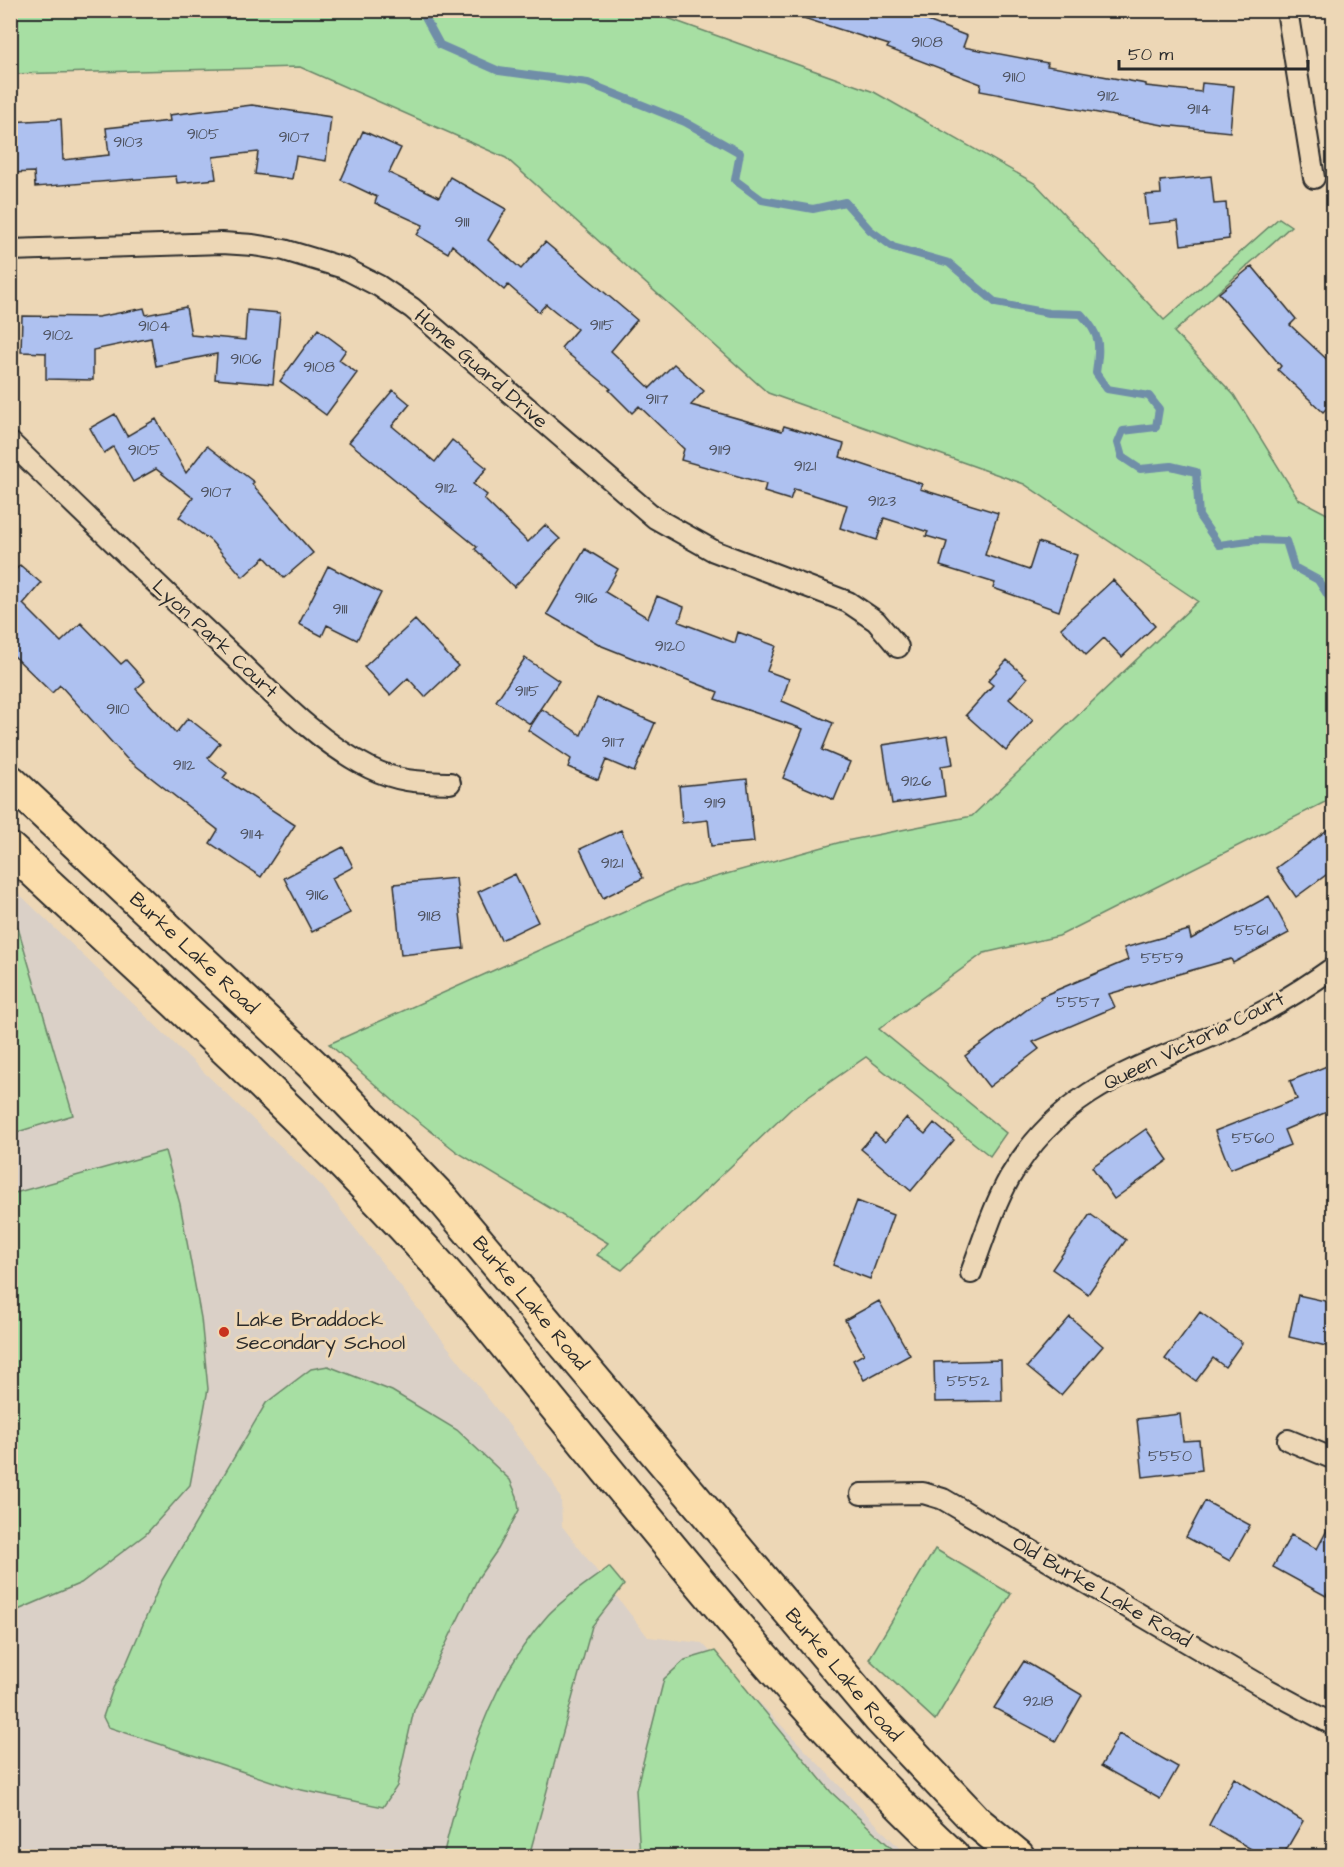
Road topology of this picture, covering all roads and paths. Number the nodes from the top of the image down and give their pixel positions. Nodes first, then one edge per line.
1 (1287, 10) edge
2 (1314, 178) dead end
3 (10, 250) edge
4 (10, 442) edge
5 (898, 647) dead end
6 (10, 780) edge
7 (450, 783) dead end
8 (10, 849) edge
9 (1334, 967) edge
10 (971, 1274) dead end
11 (1288, 1440) dead end
12 (1334, 1459) edge
13 (861, 1494) dead end
14 (1334, 1725) edge
15 (953, 1857) edge
16 (1018, 1857) edge

1 - 2 street
3 - 5 street, Home Guard Drive
4 - 7 street, Lyon Park Court
6 - 16 main road, Burke Lake Road
8 - 15 main road
9 - 10 street, Queen Victoria Court
11 - 12 street
13 - 14 street, Old Burke Lake Road

